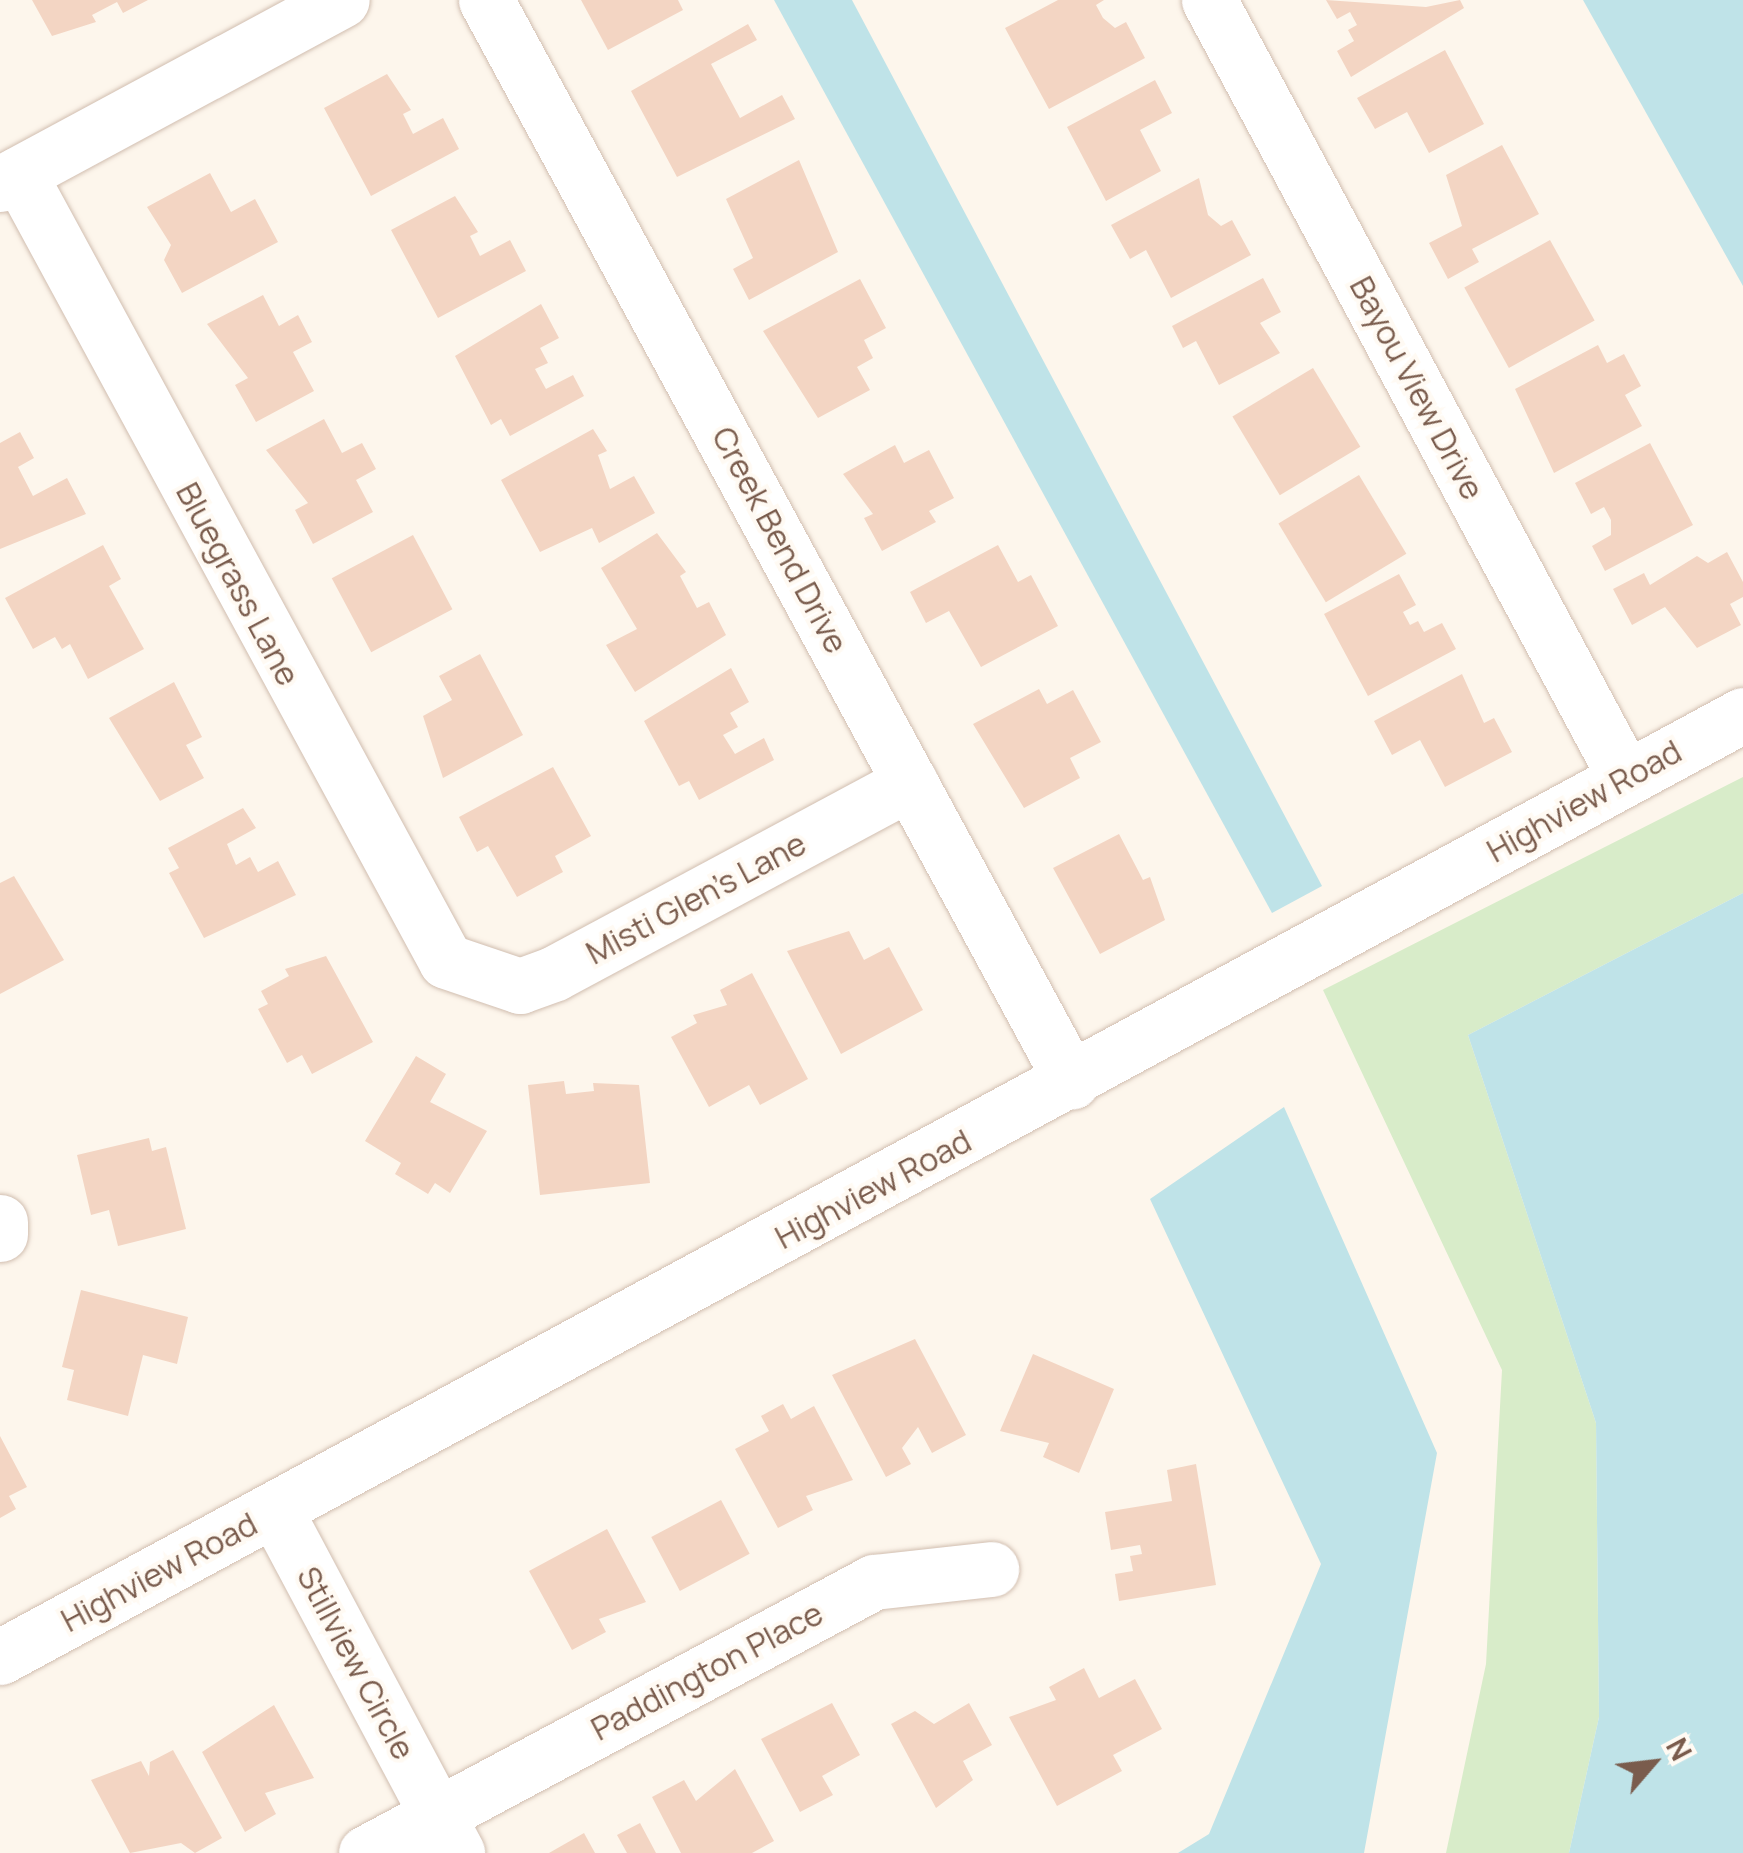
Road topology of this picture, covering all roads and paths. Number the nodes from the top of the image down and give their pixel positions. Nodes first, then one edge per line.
1 (342, 0) edge
2 (486, 0) edge
3 (1209, 0) edge
4 (9, 179) edge
5 (1743, 715) edge
6 (1626, 776) junction
7 (910, 784) junction
8 (476, 978) joint
9 (1072, 1082) junction
10 (0, 1222) edge
11 (0, 1232) edge
12 (275, 1510) junction
13 (991, 1569) dead end
14 (0, 1657) edge
15 (447, 1834) edge
16 (366, 1853) edge

1 - 4 street
2 - 7 street, Creek Bend Drive
3 - 6 street, Bayou View Drive
4 - 8 street, Bluegrass Lane
5 - 6 street, Highview Road
6 - 9 street, Highview Road
7 - 8 street, Misti Glen's Lane
7 - 9 street, Creek Bend Drive
9 - 12 street, Highview Road
10 - 11 street
12 - 14 street, Highview Road
12 - 15 street, Stillview Circle
13 - 15 street, Paddington Place
15 - 16 street

